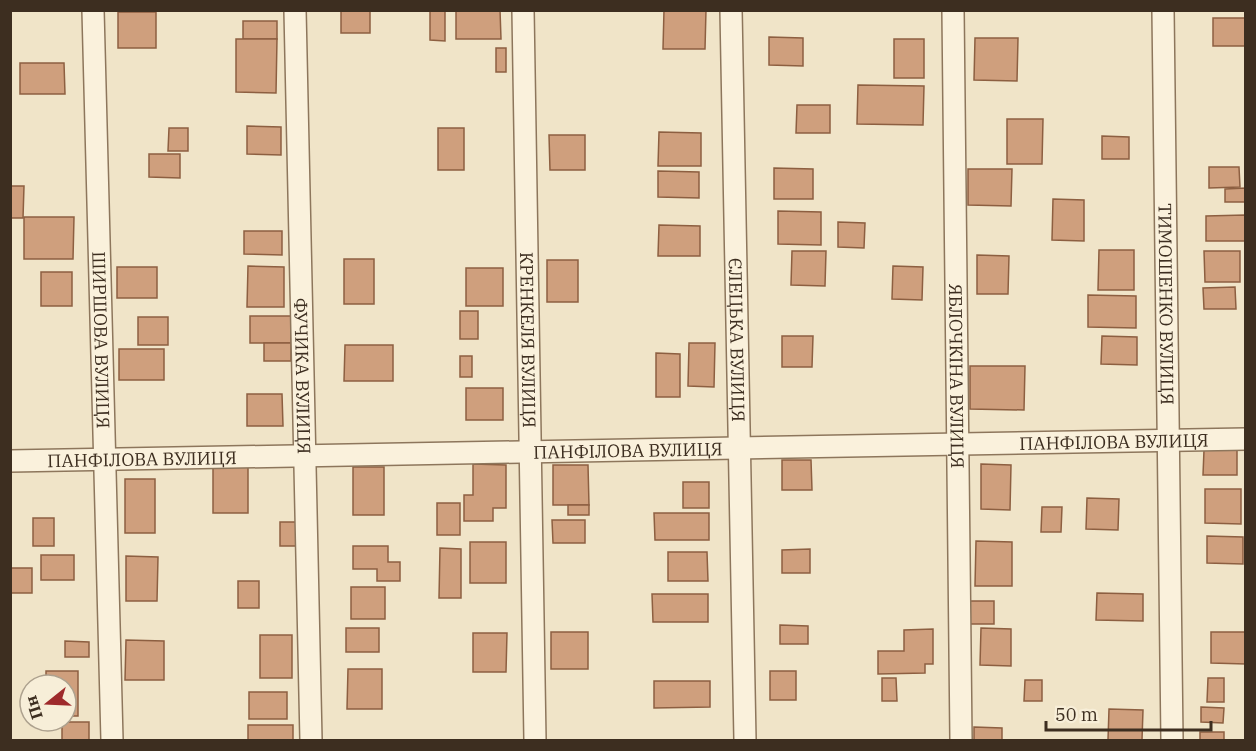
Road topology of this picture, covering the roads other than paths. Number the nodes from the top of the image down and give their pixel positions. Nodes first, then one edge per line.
1 (93, 10) edge
2 (295, 10) edge
3 (524, 10) edge
4 (731, 10) edge
5 (953, 10) edge
6 (1163, 10) edge
7 (1245, 439) edge
8 (1168, 441) junction
9 (958, 444) junction
10 (740, 448) junction
11 (531, 451) junction
12 (305, 455) junction
13 (105, 459) junction
14 (10, 460) edge
15 (112, 741) edge
16 (311, 741) edge
17 (535, 741) edge
18 (745, 741) edge
19 (961, 741) edge
20 (1172, 741) edge

1 - 13 street, ШИРШОВА ВУЛИЦЯ
2 - 12 street, ФУЧИКА ВУЛИЦЯ
3 - 11 street, КРЕНКЕЛЯ ВУЛИЦЯ
4 - 10 street, ЄЛЕЦЬКА ВУЛИЦЯ
5 - 9 street, ЯБЛОЧКІНА ВУЛИЦЯ
6 - 8 street, ТИМОШЕНКО ВУЛИЦЯ
7 - 8 street, ПАНФІЛОВА ВУЛИЦЯ
8 - 9 street, ПАНФІЛОВА ВУЛИЦЯ
8 - 20 street, ТИМОШЕНКО ВУЛИЦЯ
9 - 10 street, ПАНФІЛОВА ВУЛИЦЯ
9 - 19 street, ЯБЛОЧКІНА ВУЛИЦЯ
10 - 11 street, ПАНФІЛОВА ВУЛИЦЯ
10 - 18 street, ЄЛЕЦЬКА ВУЛИЦЯ
11 - 12 street, ПАНФІЛОВА ВУЛИЦЯ
11 - 17 street, КРЕНКЕЛЯ ВУЛИЦЯ
12 - 13 street, ПАНФІЛОВА ВУЛИЦЯ
12 - 16 street, ФУЧИКА ВУЛИЦЯ
13 - 14 street, ПАНФІЛОВА ВУЛИЦЯ
13 - 15 street, ШИРШОВА ВУЛИЦЯ

